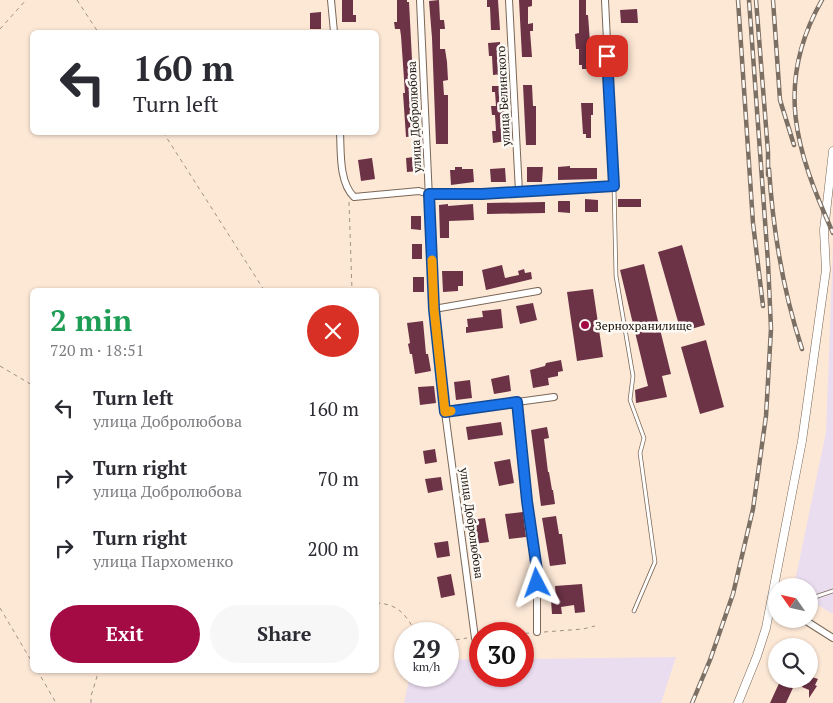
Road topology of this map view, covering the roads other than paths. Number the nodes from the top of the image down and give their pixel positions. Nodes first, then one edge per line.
1 (331, 0) edge
2 (420, 0) edge
3 (509, 0) edge
4 (604, 0) edge
5 (334, 30) edge
6 (340, 135) edge
7 (833, 151) edge
8 (833, 155) edge
9 (614, 186) junction
10 (519, 192) junction
11 (429, 194) junction
12 (538, 291) dead end
13 (434, 309) junction
14 (554, 397) dead end
15 (517, 402) junction
16 (445, 412) junction
17 (778, 578) edge
18 (833, 591) edge
19 (818, 596) edge
20 (634, 611) dead end
21 (768, 620) edge
22 (473, 622) edge
23 (817, 628) edge
24 (537, 632) road end
25 (833, 638) edge
26 (738, 703) edge

1 - 5 street
2 - 11 street, улица Добролюбова
3 - 10 street, улица Белинского
4 - 9 street
6 - 11 street
7 - 8 street
8 - 17 street
9 - 10 street
9 - 20 lane
10 - 11 street
11 - 13 street, улица Добролюбова
12 - 13 street
13 - 16 street, улица Добролюбова
14 - 15 street
15 - 16 street
15 - 24 street
16 - 22 street, улица Добролюбова
18 - 19 lane
21 - 26 street
23 - 25 street

